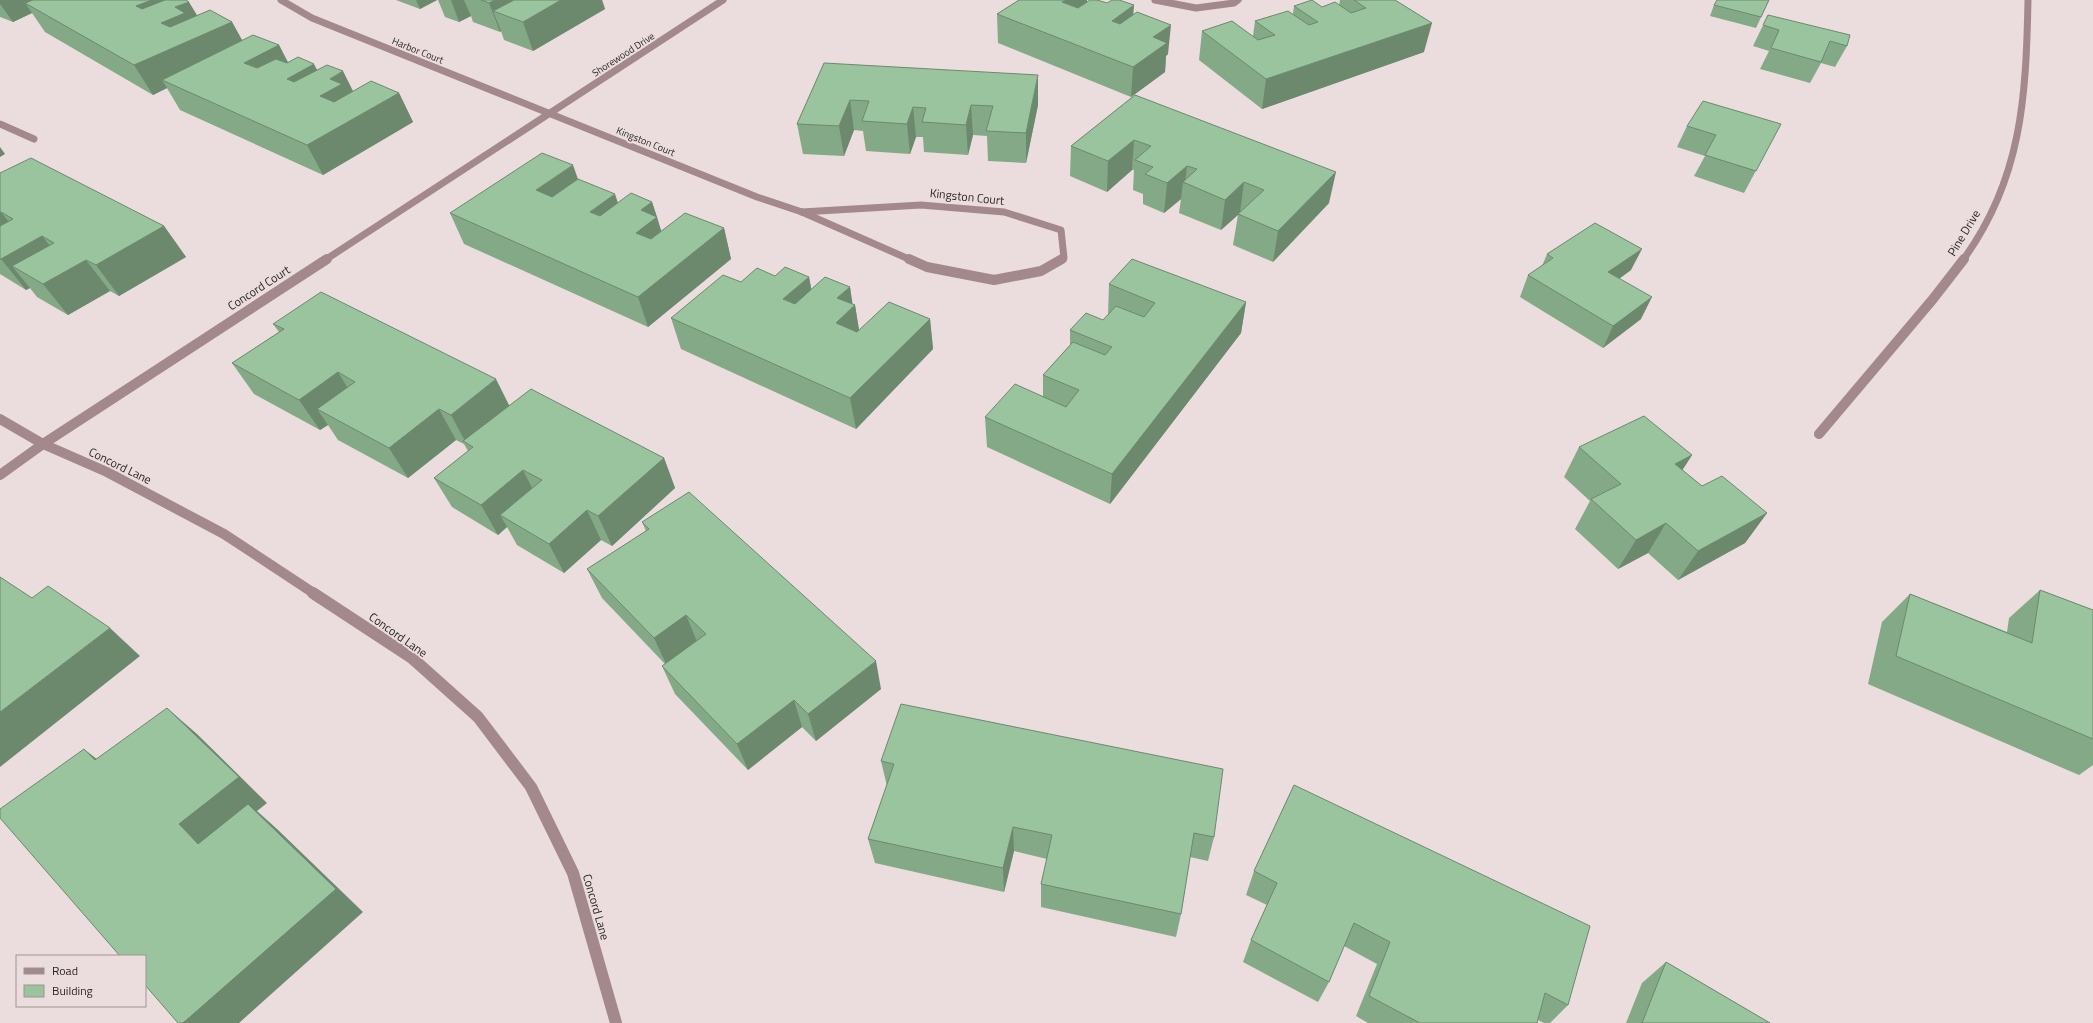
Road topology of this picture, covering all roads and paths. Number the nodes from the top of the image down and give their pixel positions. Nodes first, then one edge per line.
1 (281, 0) edge
2 (723, 0) edge
3 (1155, 0) edge
4 (1238, 0) edge
5 (2028, 0) edge
6 (549, 113) junction
7 (0, 124) edge
8 (533, 124) joint
9 (34, 139) dead end
10 (802, 212) junction
11 (0, 419) edge
12 (1818, 434) dead end
13 (43, 444) junction
14 (0, 475) edge
15 (616, 1023) edge

1 - 6 street, Harbor Court
2 - 6 street, Shorewood Drive
3 - 4 street
5 - 12 street, Pine Drive
6 - 8 street, Shorewood Drive
6 - 10 street, Kingston Court
7 - 9 street
8 - 13 street, Concord Court
10 - 10 street, Kingston Court
11 - 13 street, Concord Lane
13 - 14 street, Concord Court
13 - 15 street, Concord Lane

